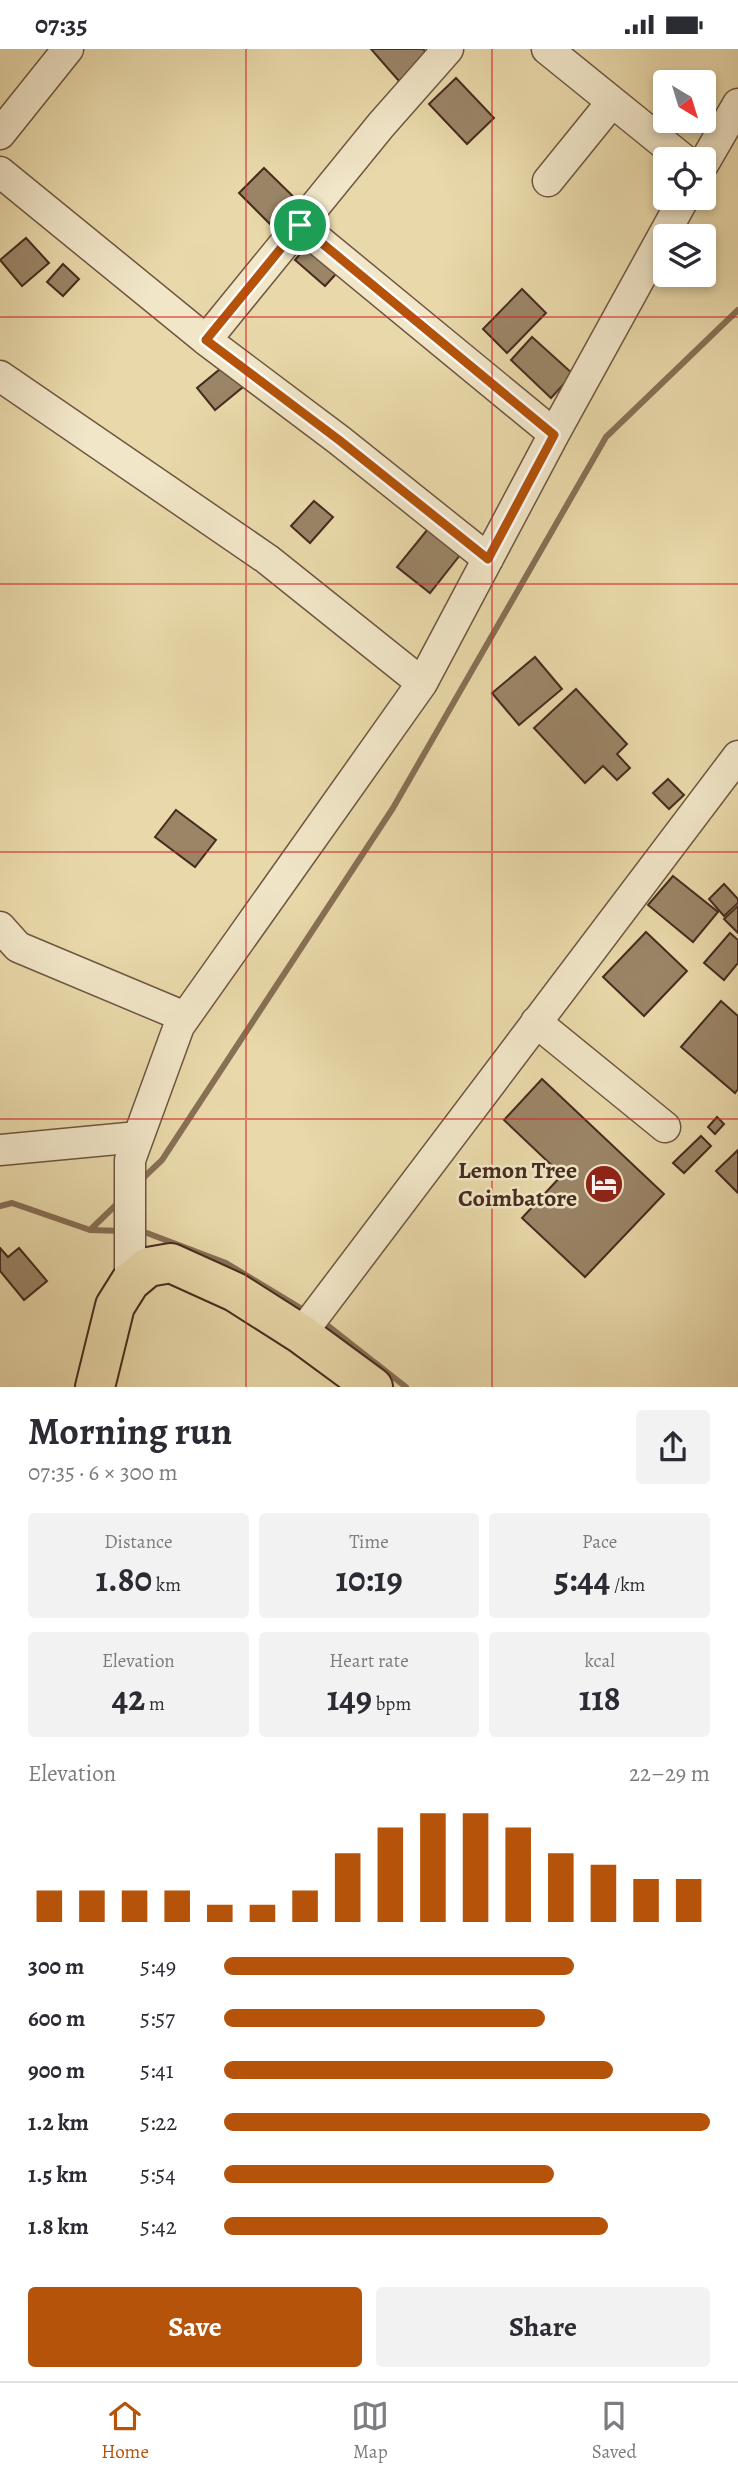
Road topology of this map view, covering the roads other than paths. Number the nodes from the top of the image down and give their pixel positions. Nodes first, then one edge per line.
1 (68, 49) edge
2 (448, 49) edge
3 (547, 49) edge
4 (612, 102) junction
5 (738, 104) edge
6 (0, 134) edge
7 (669, 147) edge
8 (713, 147) edge
9 (0, 171) edge
10 (548, 181) dead end
11 (677, 210) edge
12 (300, 225) junction
13 (206, 340) junction
14 (0, 376) edge
15 (554, 435) junction
16 (488, 559) junction
17 (422, 683) junction
18 (738, 756) edge
19 (0, 927) edge
20 (185, 1017) junction
21 (536, 1022) junction
22 (665, 1128) dead end
23 (134, 1149) junction
24 (0, 1150) edge
25 (130, 1268) junction
26 (309, 1322) junction
27 (95, 1387) edge
28 (373, 1387) edge

1 - 6 street
2 - 12 street
3 - 4 street
4 - 7 street
4 - 10 street
5 - 8 street
9 - 13 street
11 - 15 street
12 - 13 street
12 - 15 street
13 - 16 street
14 - 17 street
15 - 16 street
16 - 17 street
17 - 20 street
18 - 21 street
19 - 20 street
20 - 23 street
21 - 22 street
21 - 26 street
23 - 24 street
23 - 25 street
25 - 26 main road
25 - 27 main road
26 - 28 main road

